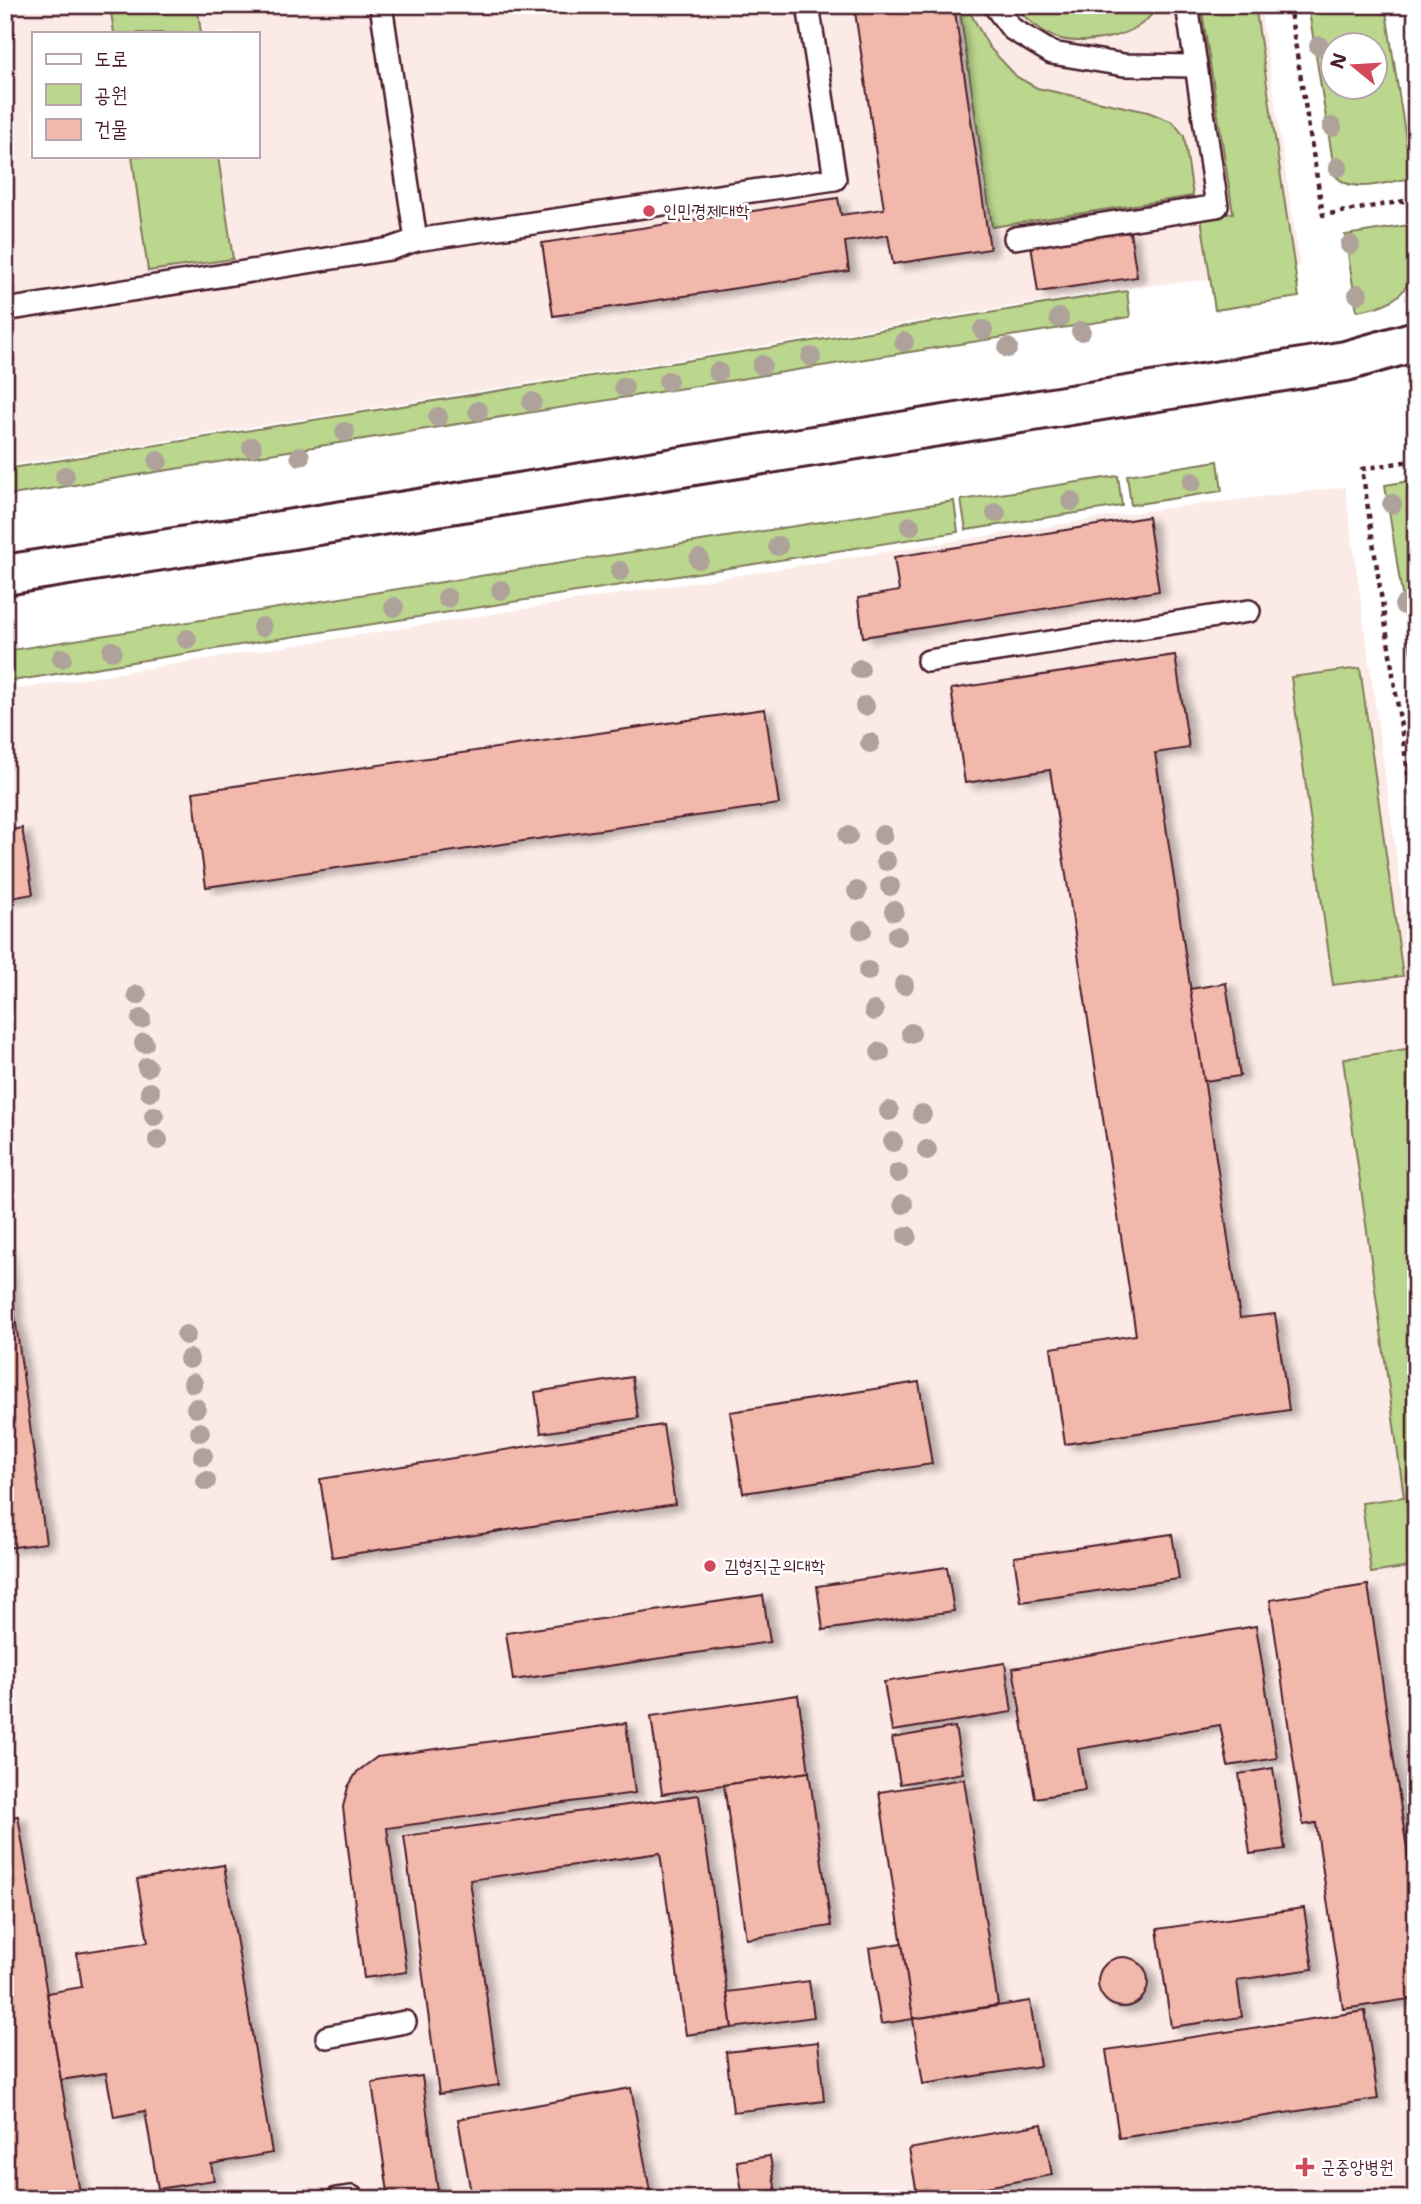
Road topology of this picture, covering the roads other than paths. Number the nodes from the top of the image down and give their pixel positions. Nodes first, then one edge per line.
1 (381, 5) edge
2 (808, 5) edge
3 (994, 5) edge
4 (1187, 5) edge
5 (1196, 66) junction
6 (1015, 238) dead end
7 (416, 240) junction
8 (5, 310) edge
9 (1416, 341) edge
10 (5, 575) edge
11 (1249, 611) dead end
12 (928, 661) dead end
13 (405, 2022) dead end
14 (327, 2037) dead end

1 - 7 lane
2 - 7 lane
3 - 5 lane
4 - 5 lane
5 - 6 lane
7 - 8 lane
9 - 10 street
11 - 12 lane
13 - 14 lane

